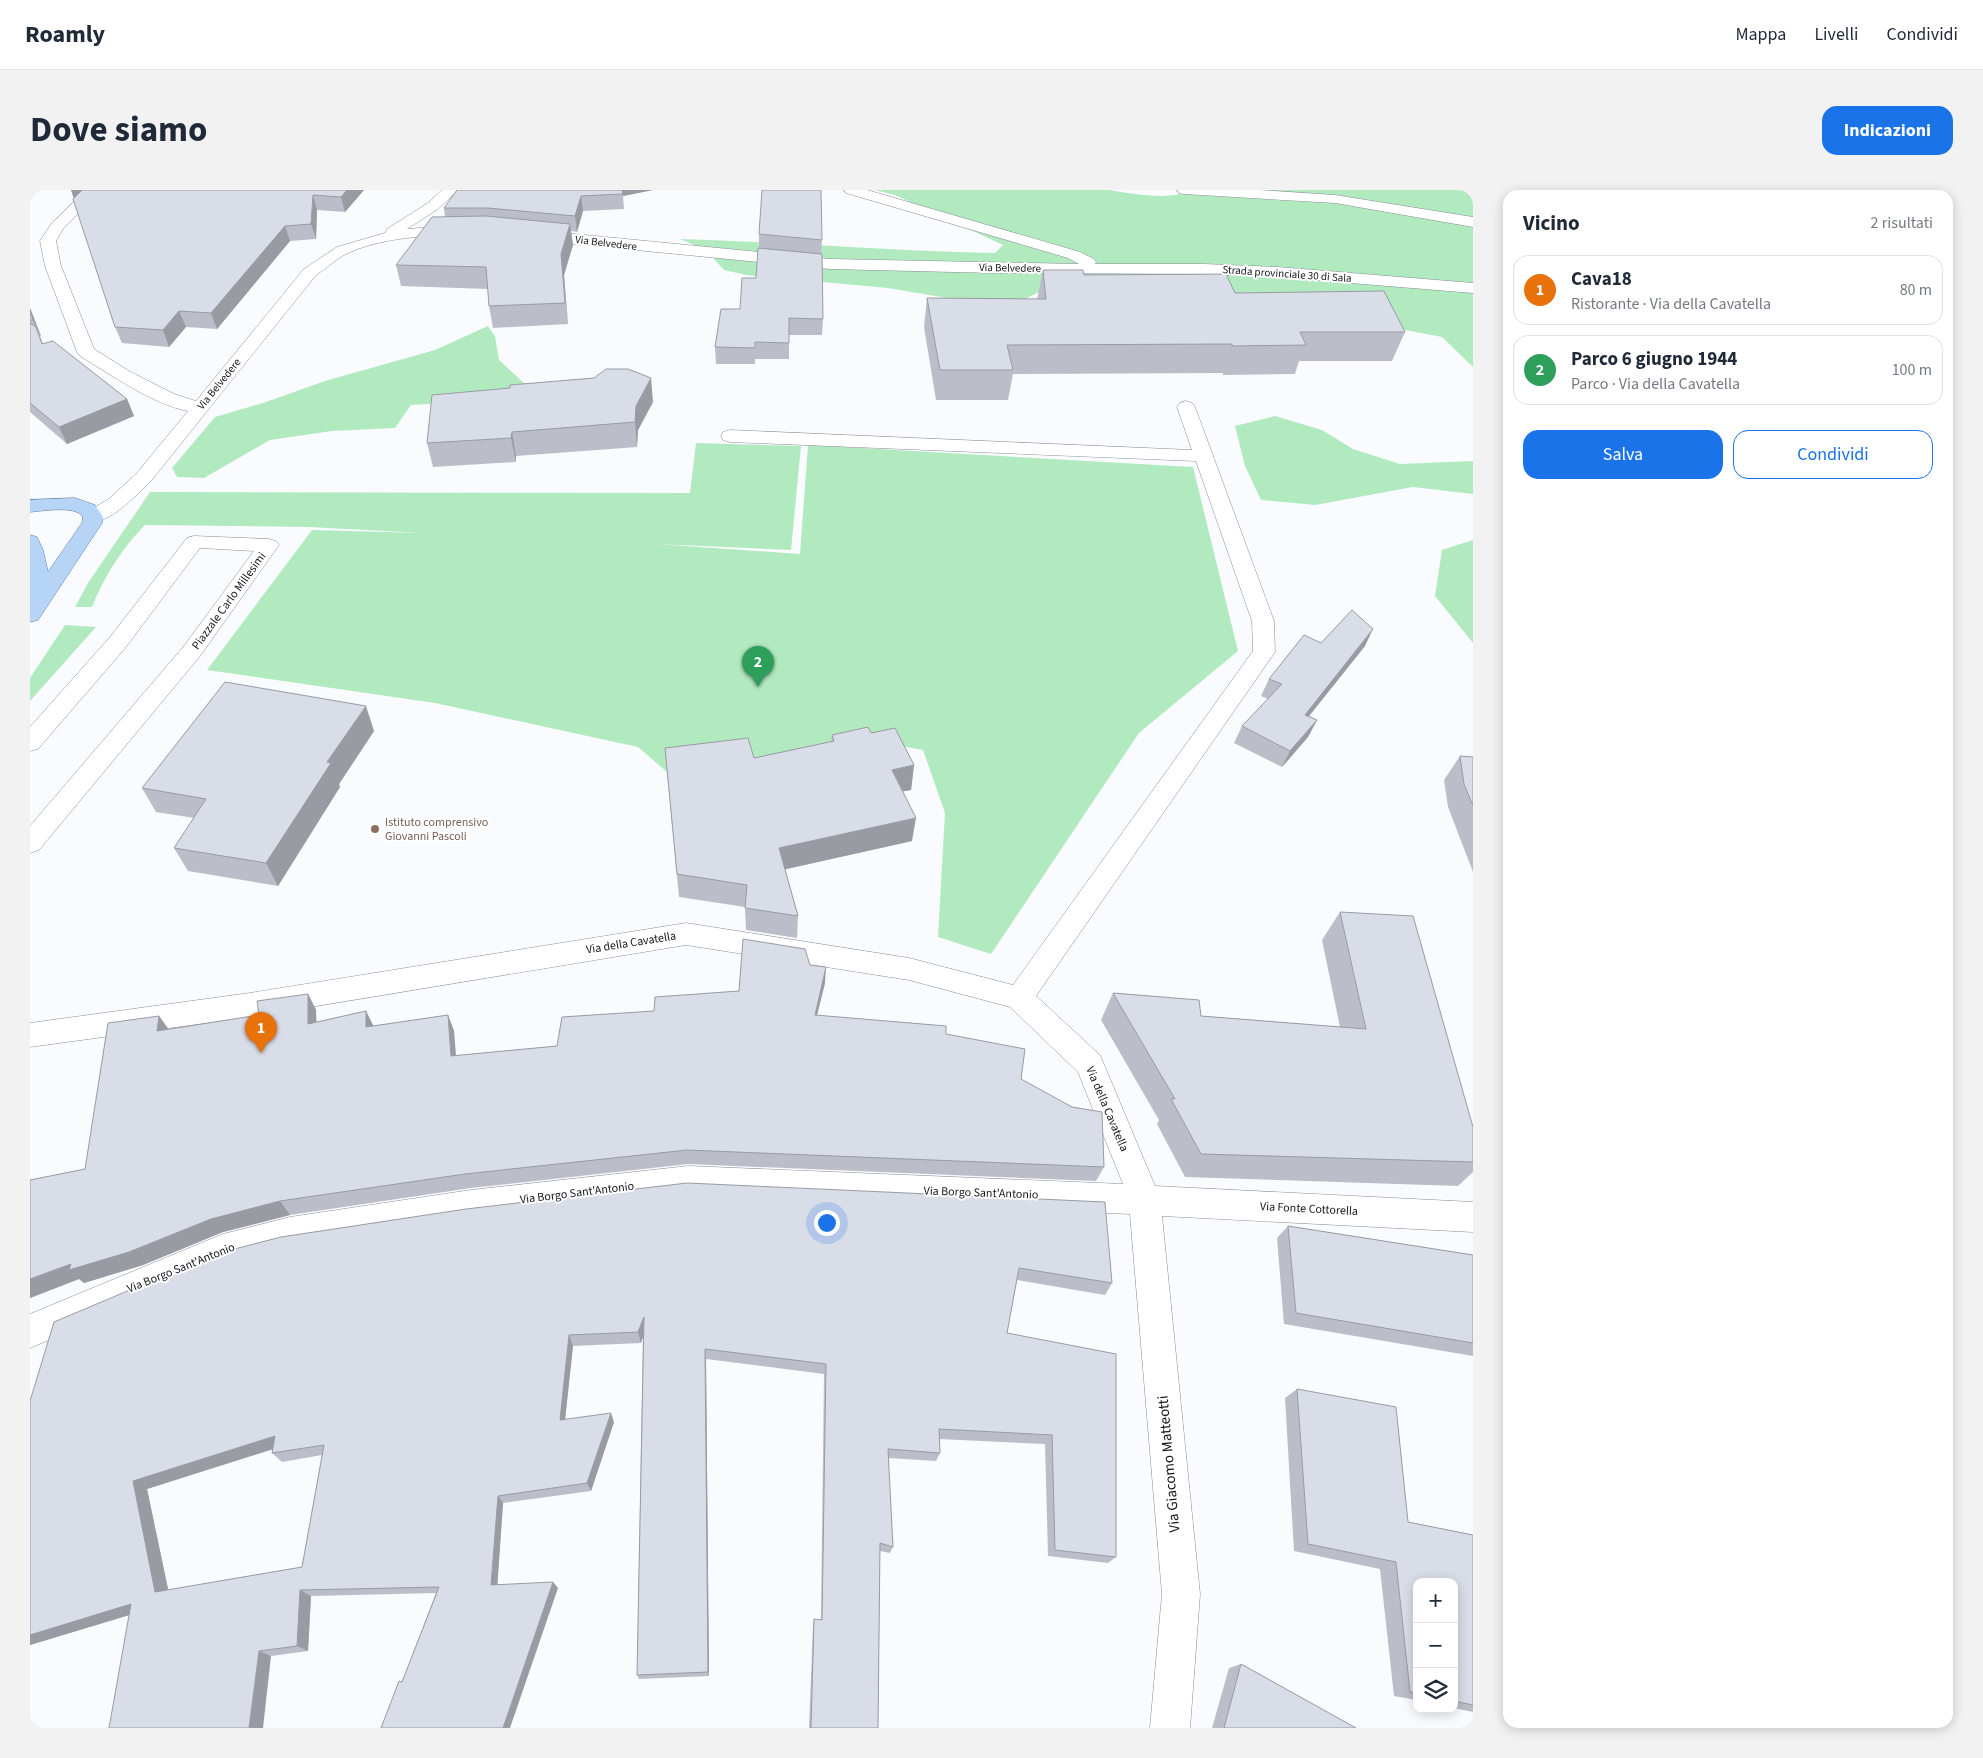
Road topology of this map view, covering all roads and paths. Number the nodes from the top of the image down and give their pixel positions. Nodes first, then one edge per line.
1 (94, 190) edge
2 (451, 190) edge
3 (851, 190) edge
4 (1184, 190) edge
5 (1473, 222) edge
6 (471, 230) edge
7 (519, 233) edge
8 (382, 238) junction
9 (1101, 268) junction
10 (1473, 288) edge
11 (199, 407) junction
12 (1186, 407) dead end
13 (730, 436) dead end
14 (1204, 456) junction
15 (152, 466) junction
16 (75, 504) junction
17 (30, 506) edge
18 (52, 506) junction
19 (30, 518) edge
20 (90, 523) junction
21 (30, 540) edge
22 (31, 614) edge
23 (30, 743) edge
24 (30, 843) edge
25 (1019, 998) junction
26 (30, 1035) edge
27 (1145, 1200) junction
28 (1473, 1217) edge
29 (30, 1331) edge
30 (1170, 1728) edge

1 - 11 street
2 - 8 street
3 - 9 street
4 - 5 street
6 - 8 street, Via Belvedere
7 - 9 street, Via Belvedere
8 - 11 street, Via Belvedere
9 - 10 street, Strada provinciale 30 di Sala
11 - 15 street, Via Belvedere
12 - 14 street
13 - 14 street
14 - 25 street
15 - 16 street
15 - 20 street, Via Belvedere
16 - 18 main road
16 - 20 main road
17 - 18 main road
18 - 19 main road
20 - 21 main road
20 - 22 main road
21 - 22 main road
23 - 24 street, Piazzale Carlo Millesimi
25 - 26 street, Via della Cavatella
25 - 27 street, Via della Cavatella
27 - 28 street, Via Fonte Cottorella
27 - 29 street, Via Borgo Sant'Antonio
27 - 30 street, Via Giacomo Matteotti

